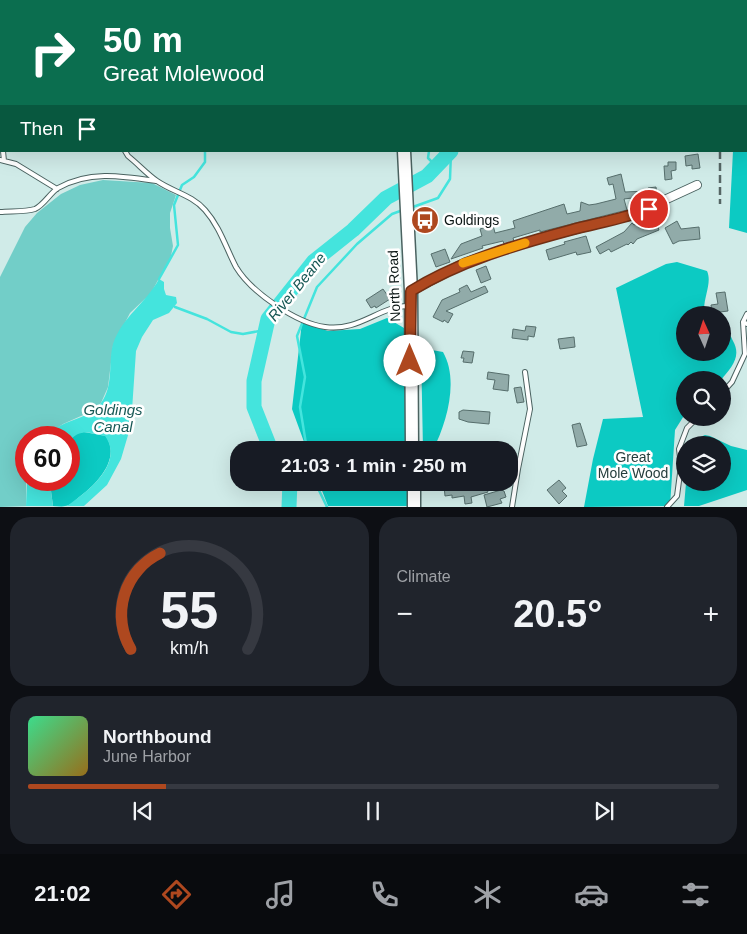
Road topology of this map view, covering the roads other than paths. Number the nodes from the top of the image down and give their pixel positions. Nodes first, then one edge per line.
1 (126, 152) edge
2 (404, 152) edge
3 (2, 161) edge
4 (158, 182) junction
5 (697, 184) dead end
6 (57, 189) junction
7 (0, 212) edge
8 (411, 291) junction
9 (410, 306) junction
10 (747, 314) edge
11 (745, 323) edge
12 (525, 372) dead end
13 (731, 383) edge
14 (689, 426) edge
15 (412, 441) edge
16 (414, 491) edge
17 (414, 506) edge
18 (512, 506) edge
19 (667, 506) edge

1 - 4 lane
2 - 8 main road, North Road
3 - 6 lane
4 - 6 lane
4 - 9 lane
5 - 8 street
6 - 7 lane
8 - 9 main road, North Road
9 - 15 main road, North Road
10 - 11 lane
11 - 13 lane
12 - 18 lane
14 - 19 lane
16 - 17 main road

